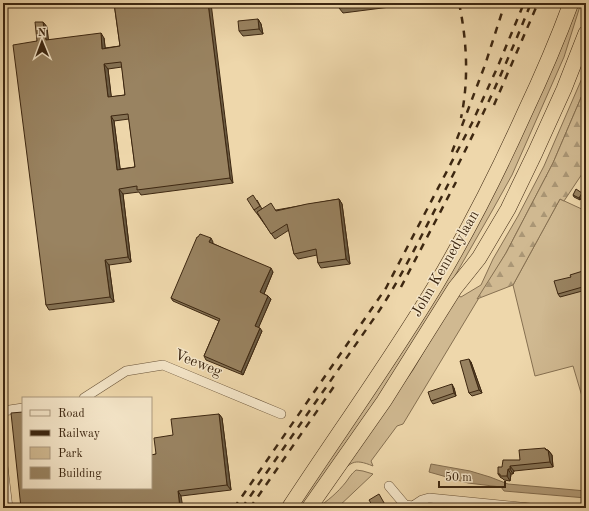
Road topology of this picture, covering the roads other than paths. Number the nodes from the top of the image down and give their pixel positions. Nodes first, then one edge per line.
1 (571, 3) edge
2 (586, 33) edge
3 (86, 397) edge
4 (22, 408) edge
5 (3, 411) edge
6 (281, 414) dead end
7 (3, 466) edge
8 (389, 486) dead end
9 (413, 507) edge
10 (498, 507) edge
11 (8, 508) edge
12 (289, 508) edge
13 (309, 508) edge
14 (530, 508) edge

1 - 12 highway, John Kennedylaan
2 - 13 highway, John Kennedylaan
3 - 6 street, Veeweg
4 - 5 street
7 - 11 street
8 - 9 street
9 - 10 street
10 - 14 street

